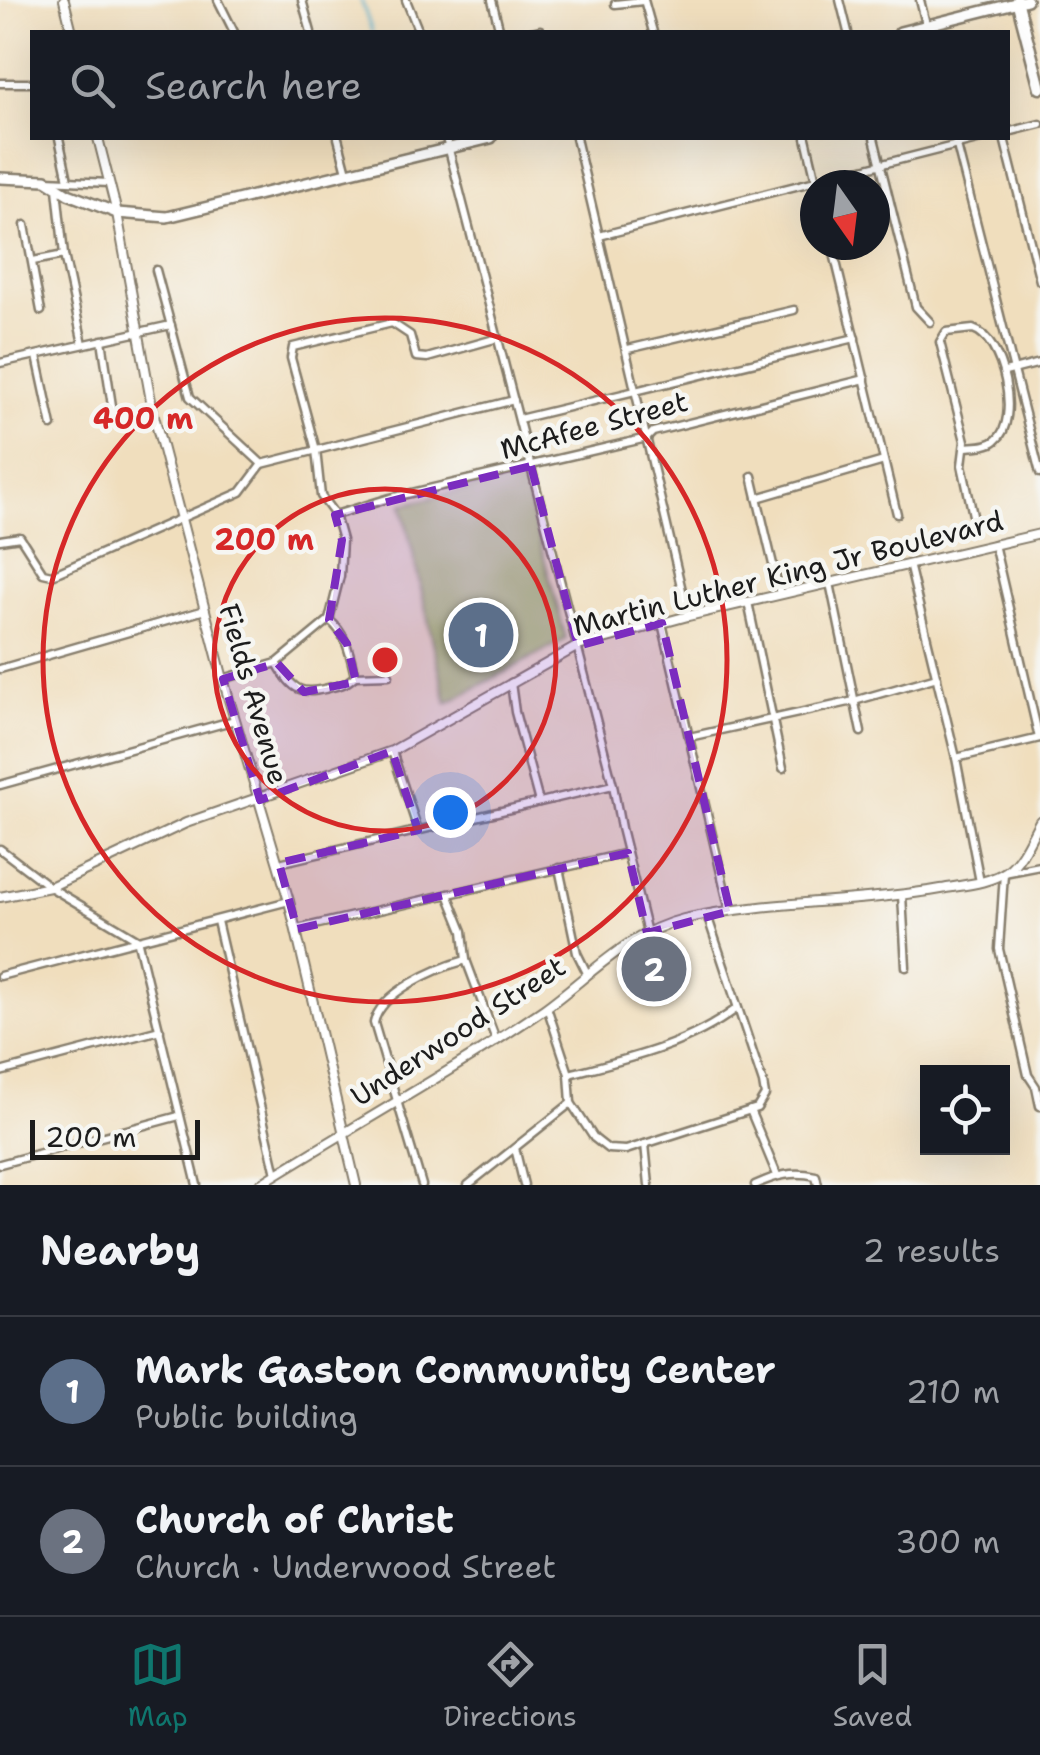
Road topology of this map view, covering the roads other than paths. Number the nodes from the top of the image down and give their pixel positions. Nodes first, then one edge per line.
1 (64, 0) edge
2 (218, 0) edge
3 (302, 0) edge
4 (406, 0) edge
5 (492, 0) edge
6 (644, 0) edge
7 (840, 0) edge
8 (920, 0) edge
9 (1021, 1) edge
10 (615, 4) dead end
11 (927, 29) edge
12 (72, 30) edge
13 (233, 30) edge
14 (310, 30) edge
15 (418, 30) edge
16 (500, 30) edge
17 (652, 30) edge
18 (848, 30) edge
19 (30, 83) edge
20 (0, 84) edge
21 (1040, 88) edge
22 (1040, 124) edge
23 (1010, 133) edge
24 (59, 140) edge
25 (99, 140) edge
26 (339, 140) edge
27 (473, 140) edge
28 (576, 140) edge
29 (806, 140) edge
30 (874, 140) edge
31 (1007, 140) edge
32 (956, 141) edge
33 (448, 143) edge
34 (880, 164) junction
35 (814, 170) edge
36 (859, 170) edge
37 (347, 172) junction
38 (0, 178) edge
39 (46, 180) junction
40 (68, 180) junction
41 (111, 184) junction
42 (800, 186) edge
43 (57, 189) junction
44 (117, 213) junction
45 (25, 225) dead end
46 (599, 236) junction
47 (64, 255) junction
48 (836, 260) edge
49 (33, 261) junction
50 (156, 270) dead end
51 (1040, 282) edge
52 (794, 310) dead end
53 (42, 311) dead end
54 (930, 322) dead end
55 (171, 326) junction
56 (139, 332) junction
57 (498, 338) junction
58 (855, 338) junction
59 (102, 340) junction
60 (83, 344) junction
61 (628, 349) junction
62 (38, 356) junction
63 (1040, 363) edge
64 (0, 364) edge
65 (1015, 369) junction
66 (1005, 372) junction
67 (865, 380) junction
68 (638, 392) junction
69 (514, 400) junction
70 (114, 419) dead end
71 (519, 419) junction
72 (52, 426) dead end
73 (647, 438) junction
74 (966, 447) junction
75 (316, 450) junction
76 (884, 461) junction
77 (262, 464) junction
78 (532, 466) junction
79 (1040, 473) edge
80 (752, 476) dead end
81 (757, 498) junction
82 (897, 514) dead end
83 (334, 515) junction
84 (182, 518) junction
85 (974, 520) dead end
86 (1040, 534) edge
87 (0, 540) edge
88 (994, 544) junction
89 (909, 564) junction
90 (830, 583) junction
91 (780, 594) junction
92 (748, 602) junction
93 (206, 610) junction
94 (688, 616) junction
95 (330, 620) junction
96 (662, 623) junction
97 (578, 646) junction
98 (277, 663) junction
99 (0, 670) edge
100 (389, 675) dead end
101 (355, 676) junction
102 (937, 677) junction
103 (223, 679) junction
104 (511, 681) junction
105 (854, 700) junction
106 (773, 717) junction
107 (235, 720) junction
108 (861, 732) dead end
109 (689, 738) junction
110 (1040, 738) edge
111 (392, 751) junction
112 (956, 758) junction
113 (784, 768) dead end
114 (0, 785) edge
115 (614, 785) junction
116 (260, 800) junction
117 (539, 802) junction
118 (1040, 821) edge
119 (418, 830) junction
120 (0, 849) edge
121 (628, 853) junction
122 (279, 863) junction
123 (1040, 866) edge
124 (559, 868) junction
125 (1004, 874) junction
126 (980, 882) junction
127 (50, 887) junction
128 (448, 894) junction
129 (902, 895) junction
130 (0, 897) edge
131 (290, 900) junction
132 (730, 911) junction
133 (707, 915) junction
134 (217, 921) junction
135 (297, 929) junction
136 (648, 934) junction
137 (137, 939) junction
138 (466, 960) junction
139 (906, 967) dead end
140 (586, 973) junction
141 (0, 976) edge
142 (546, 1007) junction
143 (736, 1009) junction
144 (160, 1030) junction
145 (496, 1040) junction
146 (0, 1072) edge
147 (569, 1074) junction
148 (1038, 1086) edge
149 (395, 1100) junction
150 (571, 1103) junction
151 (1040, 1106) edge
152 (750, 1110) junction
153 (179, 1116) junction
154 (343, 1134) junction
155 (646, 1144) junction
156 (515, 1148) junction
157 (0, 1164) edge
158 (276, 1174) junction
159 (777, 1175) junction
160 (197, 1185) edge
161 (258, 1185) edge
162 (356, 1185) edge
163 (422, 1185) edge
164 (468, 1185) edge
165 (524, 1185) edge
166 (649, 1185) edge
167 (755, 1185) edge
168 (818, 1185) edge

1 - 12 street
2 - 13 street
3 - 14 street
4 - 15 street
5 - 16 street
6 - 10 street
6 - 17 street
7 - 18 street
8 - 11 street
9 - 11 main road
9 - 21 main road
19 - 20 street
22 - 23 street
24 - 40 street
25 - 41 street, Fields Avenue
26 - 37 street
27 - 33 main road
28 - 46 street
29 - 35 street
30 - 34 street
31 - 51 street
32 - 34 street
32 - 65 street
33 - 37 main road
33 - 57 street
34 - 36 street
34 - 54 street
37 - 44 main road
38 - 39 main road
39 - 40 street
39 - 43 main road
40 - 41 street
41 - 44 street, Fields Avenue
42 - 46 street
43 - 44 main road
43 - 47 street
44 - 56 street, Fields Avenue
45 - 49 street
46 - 61 street
47 - 49 street
47 - 60 street
48 - 58 street
49 - 53 street
50 - 55 street
52 - 61 street
55 - 56 street
55 - 77 street
56 - 59 street
56 - 84 street, Fields Avenue
57 - 69 street
57 - 75 street
58 - 67 street
58 - 68 street
59 - 60 street
59 - 70 street
60 - 62 street
61 - 68 street
62 - 64 street
62 - 72 street
63 - 65 street
65 - 66 street
65 - 79 street
66 - 74 street
66 - 74 street
67 - 73 street, McAfee Street
67 - 76 street
68 - 71 street
68 - 73 street
69 - 71 street
69 - 75 street
71 - 78 street
73 - 78 street, McAfee Street
73 - 94 street
74 - 85 street
75 - 77 street
75 - 83 street
76 - 81 street
76 - 82 street
77 - 84 street
78 - 83 street, McAfee Street
78 - 97 street
80 - 81 street
81 - 91 street
83 - 95 street
84 - 87 street
84 - 93 street, Fields Avenue
86 - 88 street, Martin Luther King Jr Boulevard
88 - 89 street, Martin Luther King Jr Boulevard
88 - 110 street
89 - 90 street, Martin Luther King Jr Boulevard
89 - 102 street
90 - 91 street, Martin Luther King Jr Boulevard
90 - 105 street
91 - 92 street, Martin Luther King Jr Boulevard
92 - 94 street, Martin Luther King Jr Boulevard
92 - 106 street
93 - 99 street
93 - 103 street, Fields Avenue
94 - 96 street, Martin Luther King Jr Boulevard
95 - 98 street
95 - 101 street
96 - 97 street, Martin Luther King Jr Boulevard
96 - 109 street
97 - 104 street, Martin Luther King Jr Boulevard
97 - 115 street
98 - 101 street
98 - 103 street
100 - 101 street
102 - 105 street
102 - 112 street
103 - 107 street, Fields Avenue
104 - 111 street, Martin Luther King Jr Boulevard
104 - 117 street
105 - 106 street
105 - 108 street
106 - 109 street
106 - 113 street
107 - 114 street
107 - 116 street, Fields Avenue
109 - 132 street
110 - 112 street
111 - 116 street, Martin Luther King Jr Boulevard
111 - 119 street
112 - 126 street
115 - 117 street
115 - 121 street
116 - 122 street, Fields Avenue
116 - 127 street, Martin Luther King Jr Boulevard
117 - 119 street
118 - 125 street
119 - 122 street
120 - 127 street
121 - 124 street
121 - 136 street
122 - 131 street, Fields Avenue
123 - 125 street, Underwood Street
124 - 128 street
124 - 140 street
125 - 126 street, Underwood Street
125 - 148 street
126 - 129 street, Underwood Street
127 - 130 street, Martin Luther King Jr Boulevard
127 - 137 street
128 - 135 street
128 - 138 street
129 - 132 street, Underwood Street
129 - 139 street
131 - 134 street
131 - 135 street, Fields Avenue
132 - 133 street, Underwood Street
133 - 136 street, Underwood Street
133 - 143 street
134 - 137 street
134 - 158 street
135 - 154 street, Fields Avenue
136 - 140 street, Underwood Street
137 - 141 street
137 - 144 street
138 - 145 street
138 - 149 street
140 - 142 street, Underwood Street
142 - 145 street, Underwood Street
142 - 147 street
143 - 147 street
143 - 152 street
144 - 146 street
144 - 153 street
145 - 149 street, Underwood Street
147 - 150 street
148 - 151 street
149 - 154 street, Underwood Street
149 - 163 street
150 - 155 street
150 - 156 street
152 - 155 street
152 - 159 street
153 - 157 street
153 - 160 street
154 - 158 street, Underwood Street
154 - 162 street, Fields Avenue
155 - 166 street
156 - 164 street
156 - 165 street
158 - 161 street, Underwood Street
159 - 167 street
159 - 168 street

